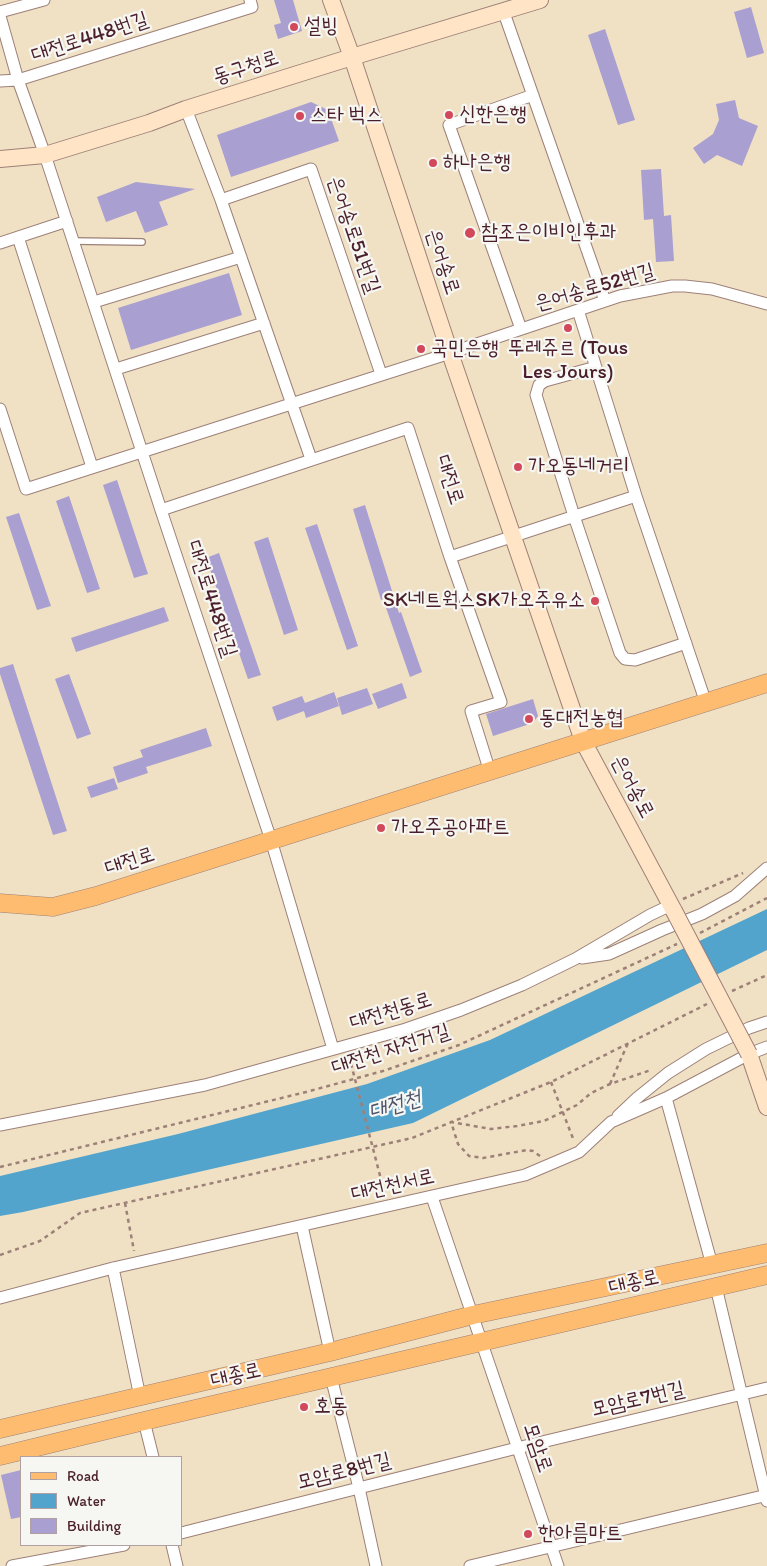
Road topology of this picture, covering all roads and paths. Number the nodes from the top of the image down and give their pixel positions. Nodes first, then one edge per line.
1 (44, 0) edge
2 (250, 0) edge
3 (331, 0) edge
4 (540, 0) edge
5 (18, 4) edge
6 (503, 10) junction
7 (0, 12) edge
8 (0, 16) edge
9 (352, 56) junction
10 (18, 80) junction
11 (0, 81) edge
12 (533, 95) junction
13 (186, 109) junction
14 (45, 155) junction
15 (0, 159) edge
16 (221, 200) junction
17 (67, 221) junction
18 (18, 237) junction
19 (73, 241) junction
20 (142, 242) dead end
21 (0, 243) edge
22 (241, 257) junction
23 (605, 301) junction
24 (94, 302) junction
25 (767, 304) edge
26 (578, 310) junction
27 (264, 324) junction
28 (521, 329) junction
29 (450, 353) junction
30 (596, 366) junction
31 (116, 369) junction
32 (381, 374) junction
33 (291, 403) junction
34 (0, 409) edge
35 (142, 451) junction
36 (311, 459) junction
37 (92, 467) junction
38 (636, 496) junction
39 (161, 510) junction
40 (574, 516) junction
41 (512, 537) junction
42 (450, 557) junction
43 (686, 643) junction
44 (767, 683) edge
45 (706, 703) junction
46 (583, 742) junction
47 (490, 772) junction
48 (271, 840) junction
49 (767, 868) edge
50 (750, 870) dead end
51 (767, 898) edge
52 (0, 903) edge
53 (672, 908) junction
54 (694, 936) dead end
55 (677, 944) dead end
56 (575, 959) junction
57 (767, 976) edge
58 (730, 992) dead end
59 (712, 1001) dead end
60 (767, 1022) edge
61 (629, 1042) junction
62 (767, 1046) edge
63 (333, 1049) junction
64 (749, 1054) junction
65 (349, 1055) dead end
66 (656, 1069) dead end
67 (356, 1080) junction
68 (551, 1082) junction
69 (610, 1084) junction
70 (666, 1098) junction
71 (767, 1107) edge
72 (562, 1113) junction
73 (450, 1122) junction
74 (611, 1122) junction
75 (0, 1125) edge
76 (372, 1147) junction
77 (579, 1152) junction
78 (547, 1166) junction
79 (0, 1167) edge
80 (432, 1197) junction
81 (125, 1203) junction
82 (388, 1206) junction
83 (302, 1226) junction
84 (767, 1252) edge
85 (0, 1255) edge
86 (136, 1262) junction
87 (712, 1265) junction
88 (112, 1268) junction
89 (767, 1275) edge
90 (716, 1286) junction
91 (0, 1298) edge
92 (472, 1315) junction
93 (482, 1341) junction
94 (330, 1352) junction
95 (331, 1377) junction
96 (767, 1388) edge
97 (742, 1394) junction
98 (140, 1397) junction
99 (144, 1421) junction
100 (0, 1429) edge
101 (517, 1448) junction
102 (0, 1456) edge
103 (152, 1456) edge
104 (359, 1488) junction
105 (766, 1498) edge
106 (182, 1533) edge
107 (119, 1546) edge
108 (172, 1546) edge
109 (551, 1546) junction
110 (12, 1566) edge
111 (177, 1566) edge
112 (376, 1566) edge
113 (470, 1566) edge
114 (558, 1566) edge

1 - 5 street
2 - 10 street, 대전로448번길
3 - 9 main road, 은어송로
4 - 6 main road, 동구청로
5 - 7 street
6 - 9 main road, 동구청로
6 - 12 street
8 - 10 street, 대전로448번길
9 - 13 main road, 동구청로
9 - 29 main road, 은어송로
10 - 11 street, 대전로448번길
10 - 14 street, 대전로448번길
12 - 23 street
12 - 28 street, 은어송로52번길
13 - 14 main road, 동구청로
13 - 16 street
14 - 15 main road, 동구청로
14 - 17 street, 대전로448번길
16 - 22 street
16 - 32 street, 은어송로51번길
17 - 18 street
17 - 19 street, 대전로448번길
18 - 21 street
18 - 37 street
19 - 20 lane
19 - 24 street, 대전로448번길
22 - 24 street
22 - 27 street
23 - 25 street, 은어송로52번길
23 - 26 street, 은어송로52번길
24 - 31 street, 대전로448번길
26 - 28 street, 은어송로52번길
26 - 30 street
27 - 31 street
27 - 33 street
28 - 29 street, 은어송로52번길
29 - 32 street
29 - 41 main road, 은어송로
30 - 38 street
30 - 40 street
31 - 35 street, 대전로448번길
32 - 33 street
33 - 35 street
33 - 36 street
34 - 37 street
35 - 37 street
35 - 39 street, 대전로448번길
36 - 39 street, 대전로
36 - 42 street, 대전로
38 - 40 street
38 - 43 street
39 - 48 street, 대전로448번길
40 - 41 street
40 - 43 street
41 - 42 street
41 - 46 main road, 은어송로
42 - 47 street, 대전로
43 - 45 street
44 - 45 main road, 대전로
45 - 46 main road, 대전로
46 - 47 main road, 대전로
46 - 53 main road, 은어송로
47 - 48 main road, 대전로
48 - 52 main road, 대전로
48 - 63 street
49 - 56 street
50 - 53 path
51 - 54 path
53 - 56 street, 대전천동로
53 - 64 main road, 은어송로, bridge
55 - 67 path, 대전천 자전거길
56 - 63 street, 대전천동로
57 - 58 path
59 - 61 path
60 - 74 street
61 - 68 path
61 - 69 path
62 - 64 street, 대전천서로
63 - 75 street, 대전천동로
64 - 70 street, 대전천서로
64 - 71 main road
65 - 67 path
66 - 69 path
67 - 76 path
67 - 79 path, 대전천 자전거길
68 - 72 path
68 - 73 path
69 - 72 path
70 - 74 street, 대전천서로
70 - 87 street
72 - 73 path
72 - 77 path
73 - 76 path
73 - 78 path
74 - 77 street, 대전천서로
76 - 81 path
76 - 82 path
77 - 78 street, 대전천서로
78 - 80 street, 대전천서로
80 - 82 street, 대전천서로
80 - 92 street
81 - 85 path
81 - 86 path
82 - 83 street, 대전천서로
83 - 86 street, 대전천서로
83 - 94 street
84 - 87 main road, 대종로
86 - 88 street, 대전천서로
87 - 92 main road, 대종로
88 - 91 street, 대전천서로
88 - 98 street
89 - 90 main road, 대종로
90 - 93 main road, 대종로
90 - 97 street
92 - 93 street
92 - 94 main road, 대종로
93 - 95 main road, 대종로
93 - 101 street, 모암로
94 - 98 main road, 대종로
95 - 99 main road, 대종로
95 - 104 street
96 - 97 street, 모암로7번길
97 - 101 street, 모암로7번길
97 - 105 street
98 - 100 main road, 대종로
99 - 102 main road, 대종로
99 - 103 street
101 - 104 street, 모암로8번길
101 - 109 street, 모암로
104 - 106 street, 모암로8번길
104 - 112 street
105 - 109 street
107 - 110 street
108 - 111 street
109 - 113 street
109 - 114 street, 모암로

